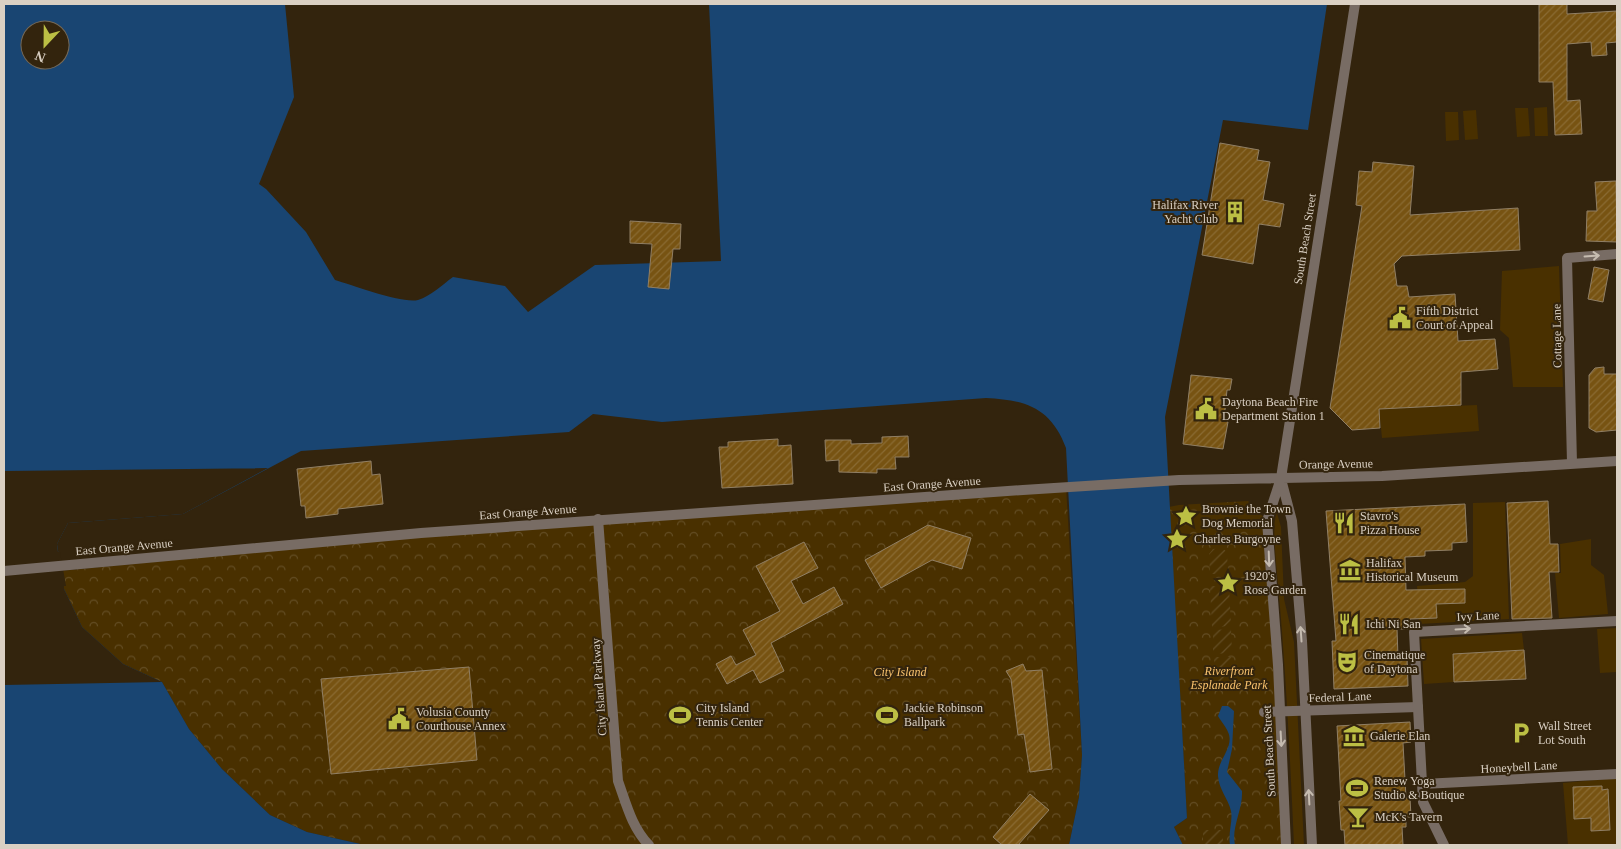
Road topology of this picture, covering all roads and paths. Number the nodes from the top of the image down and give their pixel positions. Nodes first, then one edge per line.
1 (1355, 4) edge
2 (1617, 254) edge
3 (1617, 461) edge
4 (1572, 464) junction
5 (1281, 478) junction
6 (1055, 488) joint
7 (598, 520) junction
8 (4, 571) edge
9 (1617, 621) edge
10 (1418, 707) junction
11 (1305, 711) junction
12 (1264, 712) dead end
13 (1280, 712) junction
14 (1617, 774) edge
15 (1423, 784) junction
16 (649, 845) edge
17 (1286, 845) edge
18 (1312, 845) edge
19 (1444, 845) edge

1 - 5 street, South Beach Street
4 -> 2 street, Cottage Lane
3 - 4 street, Orange Avenue
4 - 5 street, Orange Avenue
5 - 6 street, Orange Avenue
11 -> 5 street, South Beach Street
5 -> 13 street, South Beach Street
6 - 7 street, East Orange Avenue
7 - 8 street, East Orange Avenue
7 - 16 street, City Island Parkway
10 -> 9 street, Ivy Lane
10 - 11 street, Federal Lane
10 - 15 street, Ivy Lane
11 - 13 street, Federal Lane
18 -> 11 street, South Beach Street
12 - 13 street, Federal Lane
13 -> 17 street, South Beach Street
14 - 15 street, Honeybell Lane
15 - 19 street, Ivy Lane

